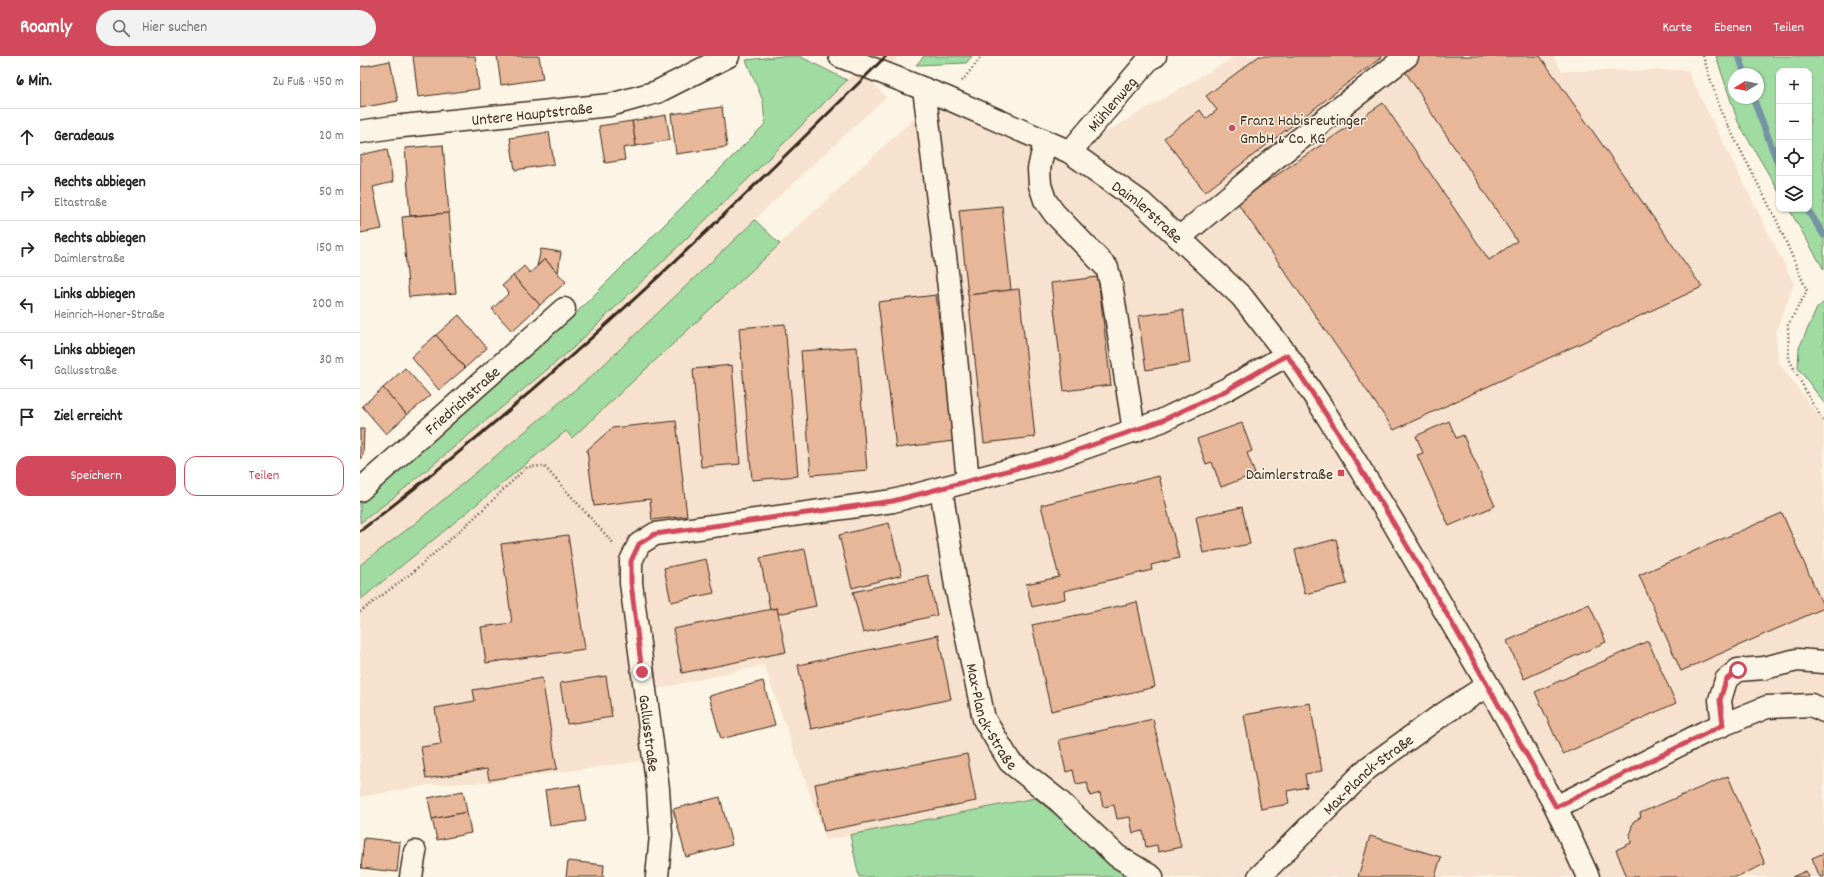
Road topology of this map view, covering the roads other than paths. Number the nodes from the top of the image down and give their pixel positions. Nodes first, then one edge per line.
1 (728, 56) edge
2 (840, 56) edge
3 (1155, 56) edge
4 (1407, 56) edge
5 (702, 63) edge
6 (924, 89) junction
7 (360, 132) edge
8 (1045, 141) junction
9 (1070, 152) junction
10 (1179, 238) junction
11 (564, 309) dead end
12 (1287, 355) junction
13 (1134, 431) junction
14 (968, 481) junction
15 (941, 488) junction
16 (360, 490) edge
17 (1824, 662) edge
18 (1488, 685) junction
19 (1824, 711) edge
20 (1723, 725) junction
21 (1556, 807) junction
22 (415, 852) dead end
23 (411, 877) edge
24 (657, 877) edge
25 (1152, 877) edge
26 (1259, 877) edge
27 (1588, 877) edge

1 - 5 street, Untere Hauptstraße
2 - 6 street, Daimlerstraße
3 - 9 street, Mühlenweg
4 - 10 street
5 - 7 street, Untere Hauptstraße
6 - 8 street, Daimlerstraße
6 - 14 street
8 - 9 street, Daimlerstraße
8 - 13 street
9 - 10 street, Daimlerstraße
10 - 12 street, Daimlerstraße
11 - 16 street, Friedrichstraße
12 - 13 street
12 - 18 street, Daimlerstraße
13 - 14 street
14 - 15 street
15 - 24 street, Gallusstraße
15 - 25 street, Max-Planck-Straße
17 - 20 street
18 - 21 street, Daimlerstraße
18 - 26 street, Max-Planck-Straße
19 - 20 street
20 - 21 street
21 - 27 street, Daimlerstraße
22 - 23 street

